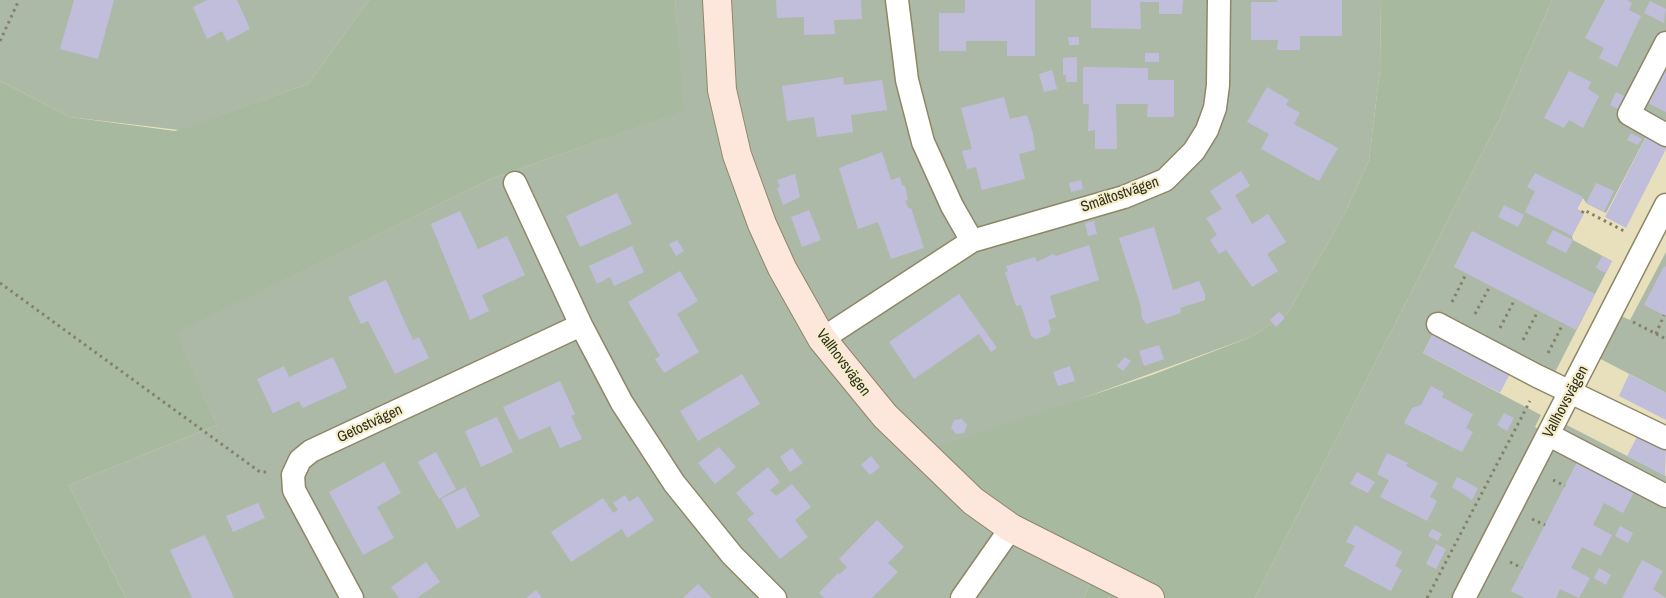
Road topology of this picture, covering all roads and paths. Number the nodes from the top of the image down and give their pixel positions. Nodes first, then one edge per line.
1 (19, 0) edge
2 (717, 0) edge
3 (897, 0) edge
4 (1219, 0) edge
5 (0, 41) edge
6 (1666, 42) edge
7 (1666, 135) edge
8 (515, 183) dead end
9 (1666, 205) edge
10 (1582, 213) dead end
11 (1605, 221) dead end
12 (972, 241) junction
13 (1466, 274) dead end
14 (0, 284) edge
15 (1460, 286) dead end
16 (1490, 286) dead end
17 (1483, 298) dead end
18 (1515, 299) dead end
19 (1510, 309) dead end
20 (1538, 311) dead end
21 (1612, 312) junction
22 (1664, 315) dead end
23 (1533, 321) dead end
24 (1438, 324) dead end
25 (1563, 324) dead end
26 (582, 325) junction
27 (1558, 333) dead end
28 (1656, 334) junction
29 (822, 339) junction
30 (1666, 339) edge
31 (1543, 379) junction
32 (1571, 393) junction
33 (1549, 435) junction
34 (1666, 438) edge
35 (293, 475) junction
36 (1557, 482) dead end
37 (1565, 486) dead end
38 (1666, 496) edge
39 (1537, 522) dead end
40 (1544, 526) dead end
41 (1011, 528) junction
42 (1517, 565) dead end
43 (1522, 568) dead end
44 (352, 598) edge
45 (775, 598) edge
46 (962, 598) edge
47 (1150, 598) edge
48 (1427, 598) edge
49 (1464, 598) edge

1 - 5 path
2 - 29 street, Vallhovsvägen
3 - 12 street
4 - 12 street, Smältostvägen
6 - 7 street
8 - 26 street
9 - 21 street, Vallhovsvägen
10 - 11 path
12 - 29 street, Smältostvägen
13 - 15 path
14 - 35 path
16 - 17 path
18 - 19 path
20 - 23 path
21 - 28 path
21 - 32 street, Vallhovsvägen
22 - 28 path
24 - 31 street
25 - 27 path
26 - 35 street, Getostvägen
26 - 45 street
28 - 30 path
29 - 41 street, Vallhovsvägen
31 - 32 street
31 - 48 path
32 - 33 street, Vallhovsvägen
32 - 34 street
33 - 38 street
33 - 49 street, Vallhovsvägen
35 - 44 street
36 - 37 path
39 - 40 path
41 - 46 street
41 - 47 street, Vallhovsvägen
42 - 43 path

